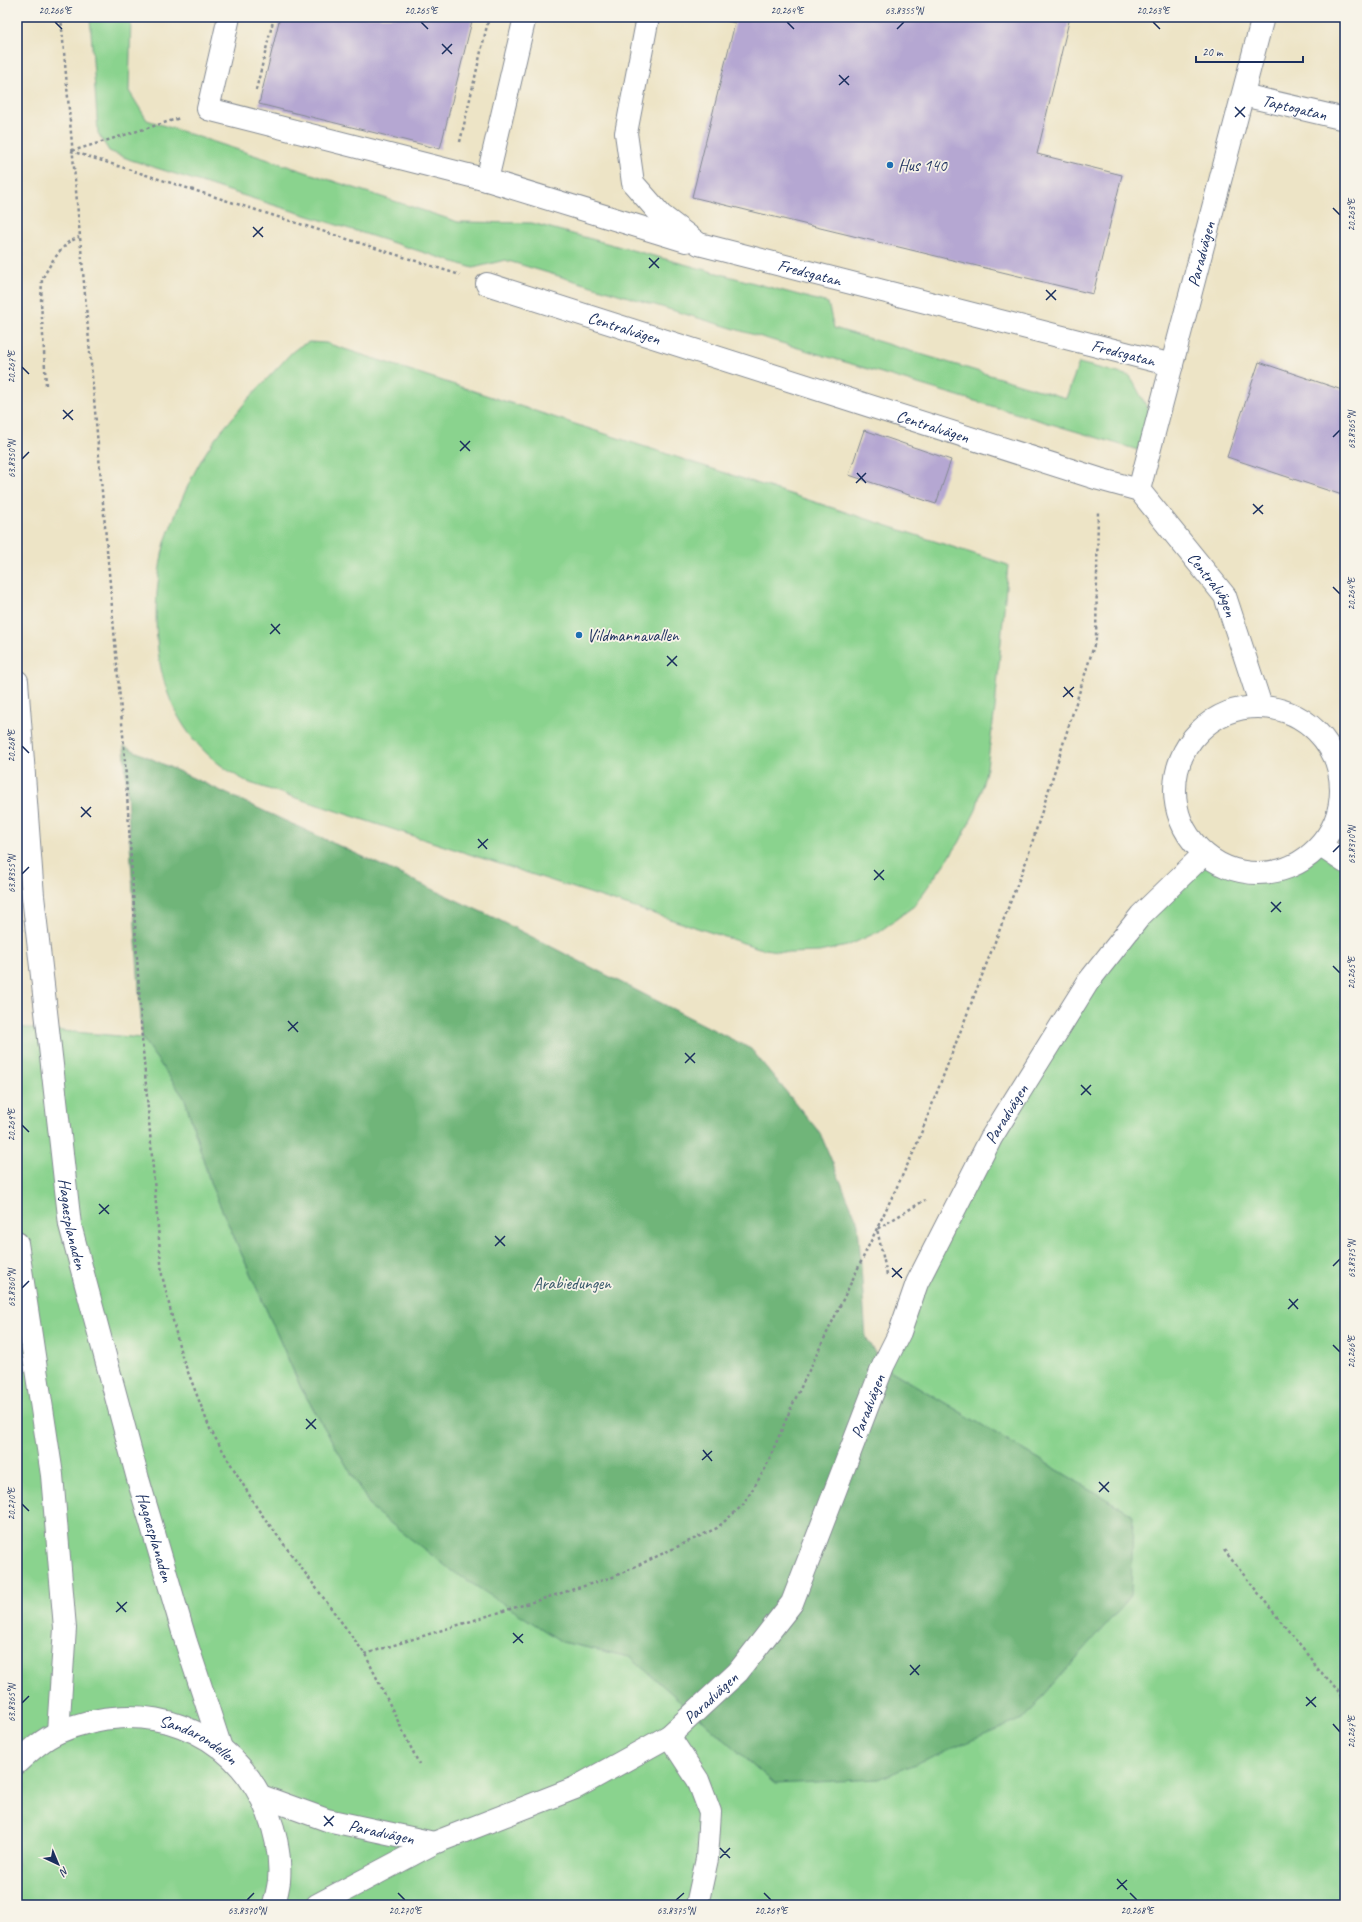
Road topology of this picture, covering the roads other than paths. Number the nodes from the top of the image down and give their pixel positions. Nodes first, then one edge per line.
1 (229, 17) edge
2 (525, 17) edge
3 (648, 17) edge
4 (1263, 17) edge
5 (1243, 95) junction
6 (1345, 119) edge
7 (487, 180) junction
8 (699, 244) junction
9 (488, 284) road end
10 (1172, 365) junction
11 (1138, 490) junction
12 (17, 681) edge
13 (1261, 706) junction
14 (1321, 846) junction
15 (1204, 854) junction
16 (1345, 862) edge
17 (17, 1243) edge
18 (58, 1732) junction
19 (669, 1736) junction
20 (221, 1748) junction
21 (17, 1762) edge
22 (261, 1796) junction
23 (434, 1842) junction
24 (274, 1905) edge
25 (317, 1905) edge
26 (697, 1905) edge

1 - 7 street
2 - 7 street
3 - 8 street, Fredsgatan
4 - 5 street, Paradvägen
5 - 6 street, Taptogatan
5 - 10 street, Paradvägen
7 - 8 street
8 - 10 street, Fredsgatan
9 - 11 street, Centralvägen
10 - 11 street, Paradvägen
11 - 13 street, Centralvägen
12 - 20 street, Hagaesplanaden
13 - 14 street
13 - 15 street
14 - 15 street
14 - 16 street
15 - 19 street, Paradvägen
17 - 18 street
18 - 20 street, Sandarondellen
18 - 21 street, Sandarondellen
19 - 23 street, Paradvägen
19 - 26 street
20 - 22 street, Sandarondellen
22 - 23 street, Paradvägen
22 - 24 street, Sandarondellen
23 - 25 street, Paradvägen

